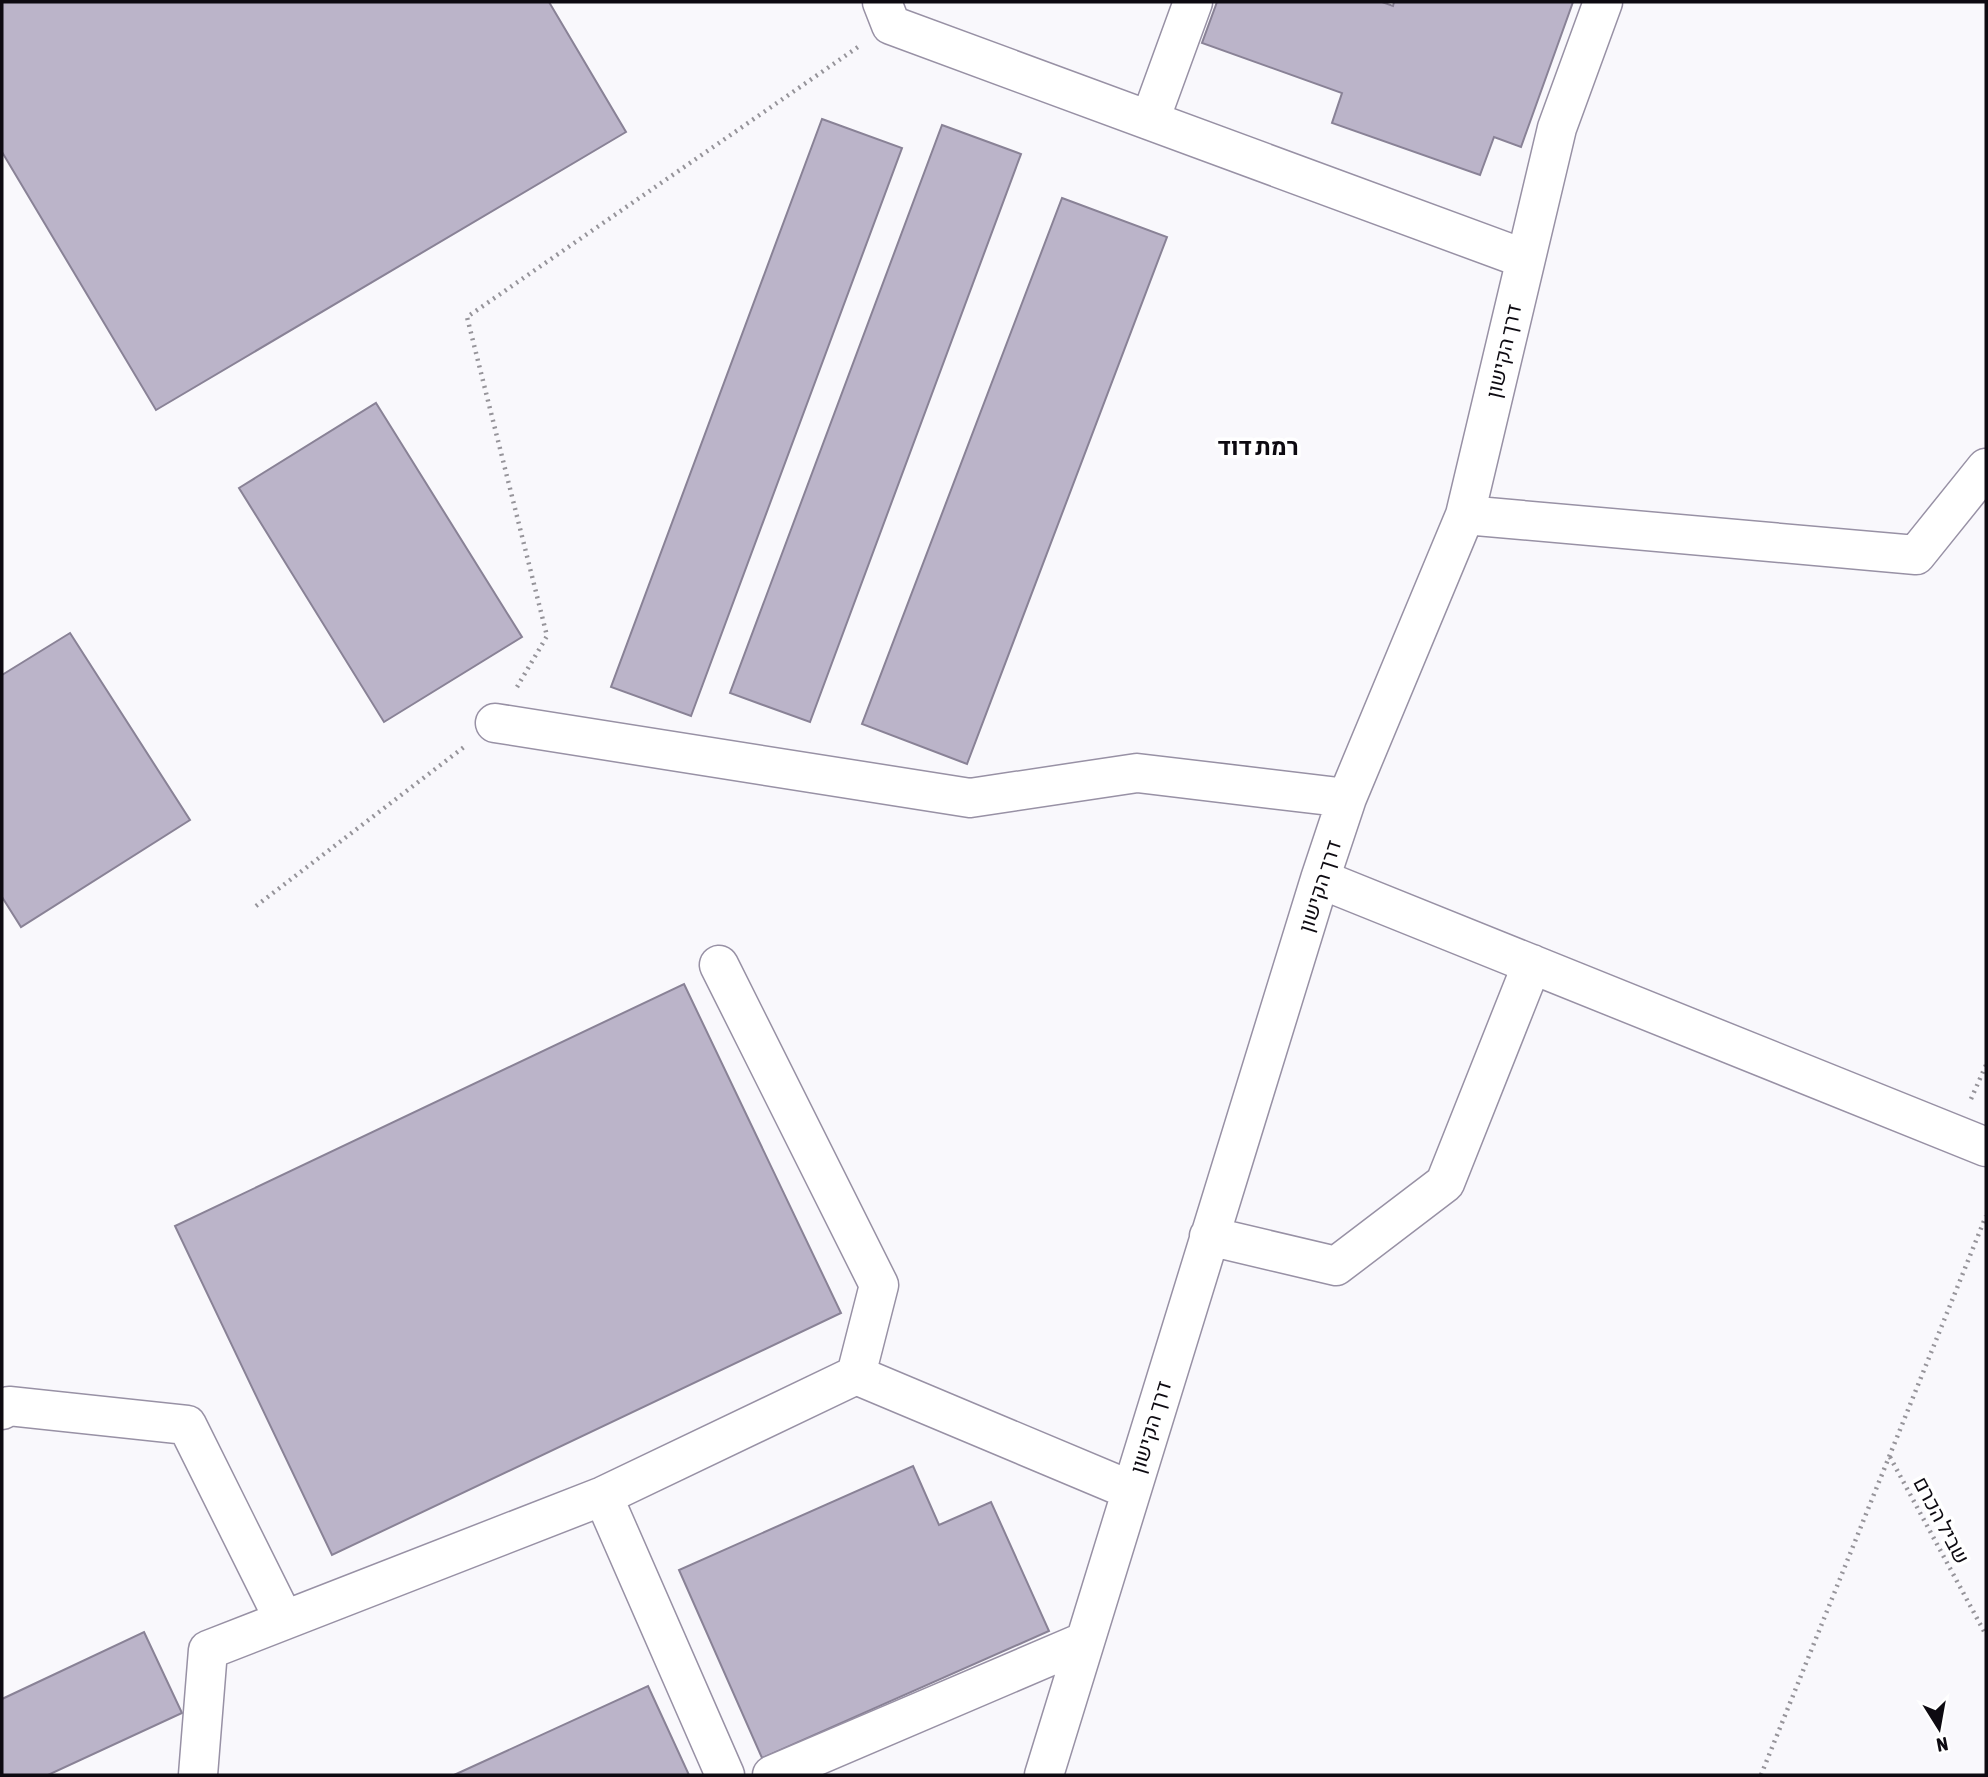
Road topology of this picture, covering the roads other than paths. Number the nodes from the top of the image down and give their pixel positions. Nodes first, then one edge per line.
1 (1193, 2) edge
2 (1604, 2) edge
3 (886, 13) edge
4 (1150, 120) junction
5 (1525, 259) junction
6 (1986, 468) edge
7 (1465, 515) junction
8 (495, 723) road end
9 (1347, 798) junction
10 (1320, 879) junction
11 (1532, 964) junction
12 (719, 965) dead end
13 (1986, 1147) edge
14 (1209, 1236) junction
15 (856, 1375) junction
16 (2, 1410) edge
17 (1130, 1490) junction
18 (603, 1496) junction
19 (284, 1620) junction
20 (1083, 1642) junction
21 (198, 1775) edge
22 (725, 1775) edge
23 (772, 1775) edge
24 (1044, 1775) edge

1 - 4 street
2 - 5 street, דרך הקישון
3 - 4 street
4 - 5 street
5 - 7 street, דרך הקישון
6 - 7 street
7 - 9 street, דרך הקישון
8 - 9 street
9 - 10 street, דרך הקישון
10 - 11 street
10 - 14 street, דרך הקישון
11 - 13 street
11 - 14 street
12 - 15 street
14 - 17 street, דרך הקישון
15 - 17 street
15 - 18 street
16 - 19 street
17 - 20 street, דרך הקישון
18 - 19 street
18 - 22 street
19 - 21 street
20 - 23 street
20 - 24 street, דרך הקישון

